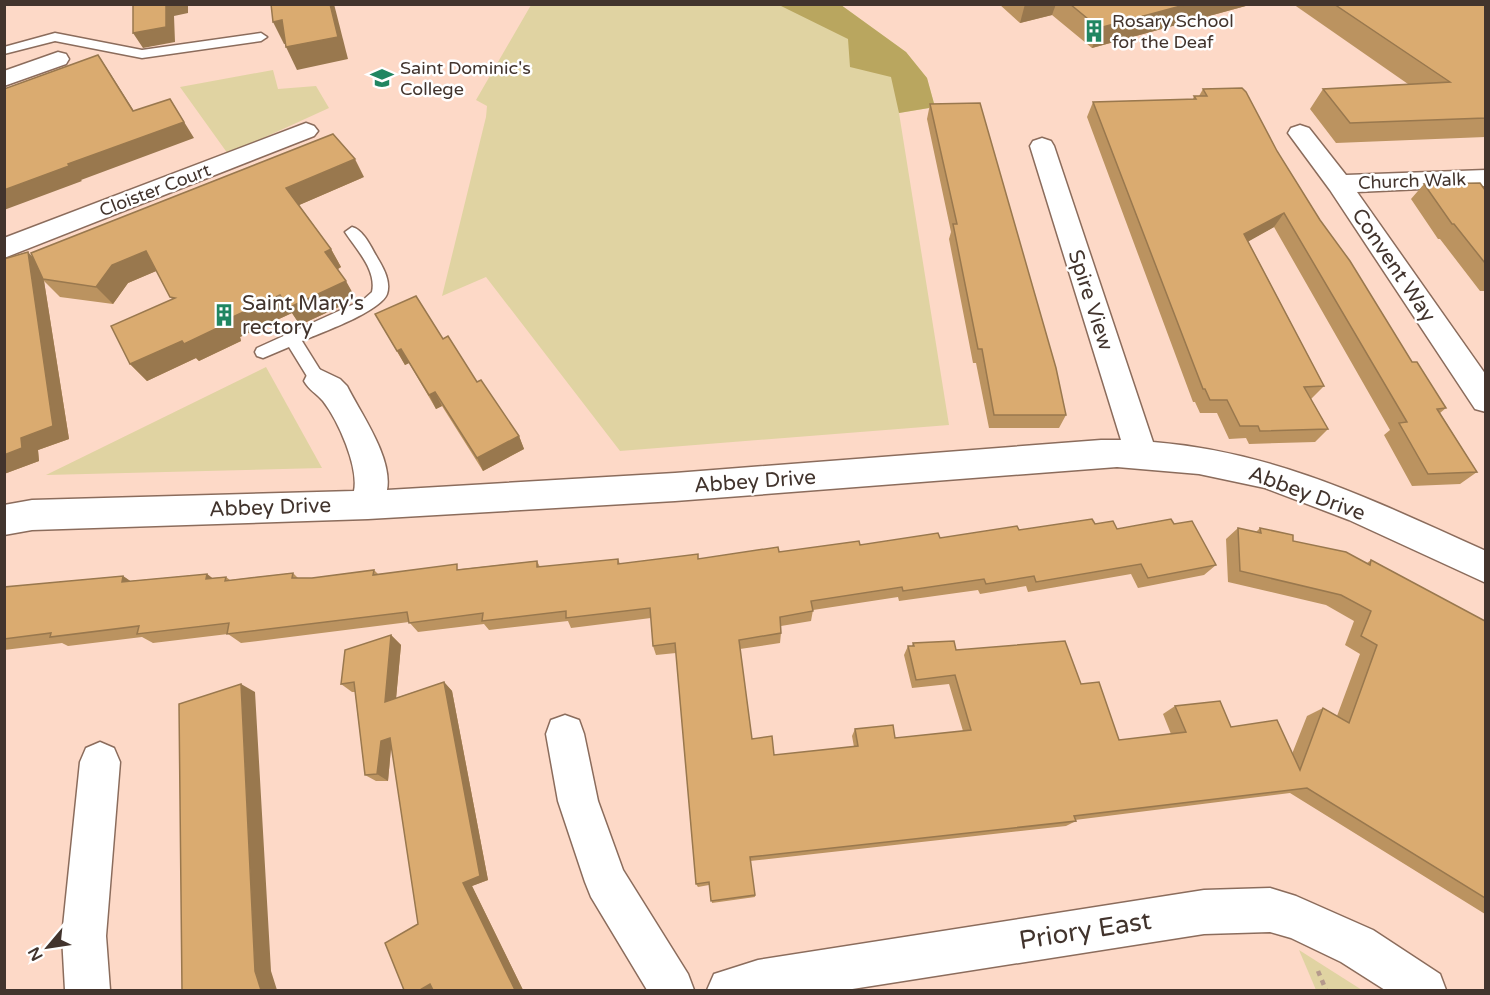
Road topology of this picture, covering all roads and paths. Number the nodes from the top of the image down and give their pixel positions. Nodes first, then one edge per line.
1 (261, 37) dead end
2 (4, 51) edge
3 (58, 59) dead end
4 (4, 79) edge
5 (306, 131) dead end
6 (1300, 133) dead end
7 (1042, 146) dead end
8 (1485, 178) edge
9 (1339, 184) junction
10 (352, 232) dead end
11 (4, 249) edge
12 (292, 339) junction
13 (263, 352) dead end
14 (319, 381) joint
15 (1485, 400) edge
16 (1141, 454) junction
17 (368, 505) junction
18 (4, 520) edge
19 (1485, 568) edge
20 (565, 734) dead end
21 (100, 762) dead end
22 (87, 990) edge
23 (672, 990) edge
24 (730, 990) edge
25 (1424, 990) edge

1 - 2 lane
3 - 4 street
5 - 11 street, Cloister Court
6 - 9 street, Convent Way
7 - 16 street, Spire View
8 - 9 street, Church Walk
9 - 15 street, Convent Way
10 - 12 lane
12 - 13 lane
12 - 14 lane
14 - 17 street
16 - 17 street, Abbey Drive
16 - 19 street, Abbey Drive
17 - 18 street, Abbey Drive
20 - 23 street
21 - 22 street
24 - 25 street, Priory East

